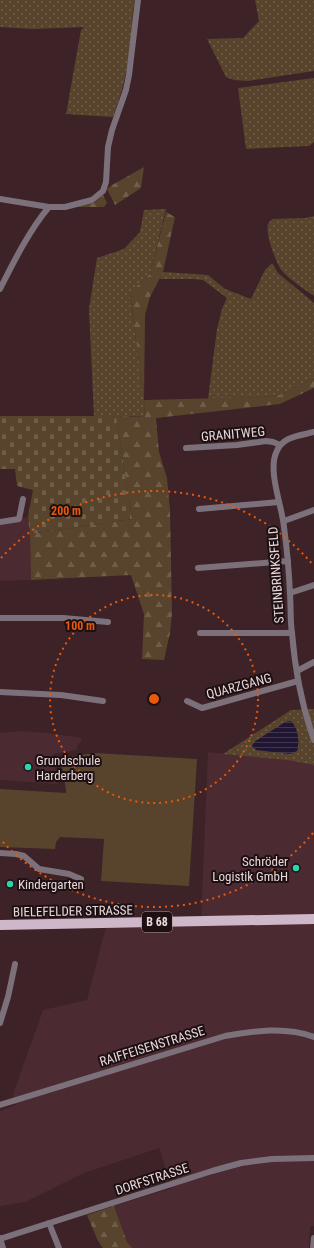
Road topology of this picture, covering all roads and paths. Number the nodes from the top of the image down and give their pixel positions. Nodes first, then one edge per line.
1 (138, 0) edge
2 (0, 199) edge
3 (49, 207) junction
4 (0, 288) edge
5 (314, 432) edge
6 (280, 445) junction
7 (186, 448) dead end
8 (23, 499) dead end
9 (279, 502) junction
10 (199, 509) dead end
11 (314, 510) edge
12 (284, 521) junction
13 (0, 522) edge
14 (288, 561) junction
15 (198, 568) dead end
16 (314, 585) edge
17 (290, 593) junction
18 (0, 618) edge
19 (108, 622) dead end
20 (200, 633) dead end
21 (292, 633) junction
22 (314, 662) edge
23 (297, 671) junction
24 (298, 681) junction
25 (0, 692) edge
26 (103, 701) dead end
27 (187, 702) dead end
28 (314, 740) edge
29 (0, 853) edge
30 (81, 879) dead end
31 (314, 919) edge
32 (0, 925) edge
33 (15, 964) dead end
34 (0, 1023) edge
35 (314, 1037) edge
36 (0, 1105) edge
37 (314, 1158) edge
38 (49, 1223) junction
39 (314, 1238) edge
40 (0, 1239) edge
41 (3, 1248) edge
42 (59, 1248) edge
43 (313, 1248) edge

1 - 3 street
2 - 3 street
3 - 4 street
5 - 6 street
6 - 7 street, GRANITWEG
6 - 9 street, STEINBRINKSFELD
8 - 13 street
9 - 10 street
9 - 12 street, STEINBRINKSFELD
11 - 12 street
12 - 14 street, STEINBRINKSFELD
14 - 15 street
14 - 17 street, STEINBRINKSFELD
16 - 17 street
17 - 21 street, STEINBRINKSFELD
18 - 19 street
20 - 21 street
21 - 23 street, STEINBRINKSFELD
22 - 23 street
23 - 24 street, STEINBRINKSFELD
24 - 27 street, QUARZGANG
24 - 28 street, STEINBRINKSFELD
25 - 26 street
29 - 30 street
31 - 32 main road, BIELEFELDER STRASSE / B 68
33 - 34 street
35 - 36 street, RAIFFEISENSTRASSE
37 - 38 street, DORFSTRASSE
38 - 40 street, DORFSTRASSE
38 - 42 street
39 - 43 street
40 - 41 street

